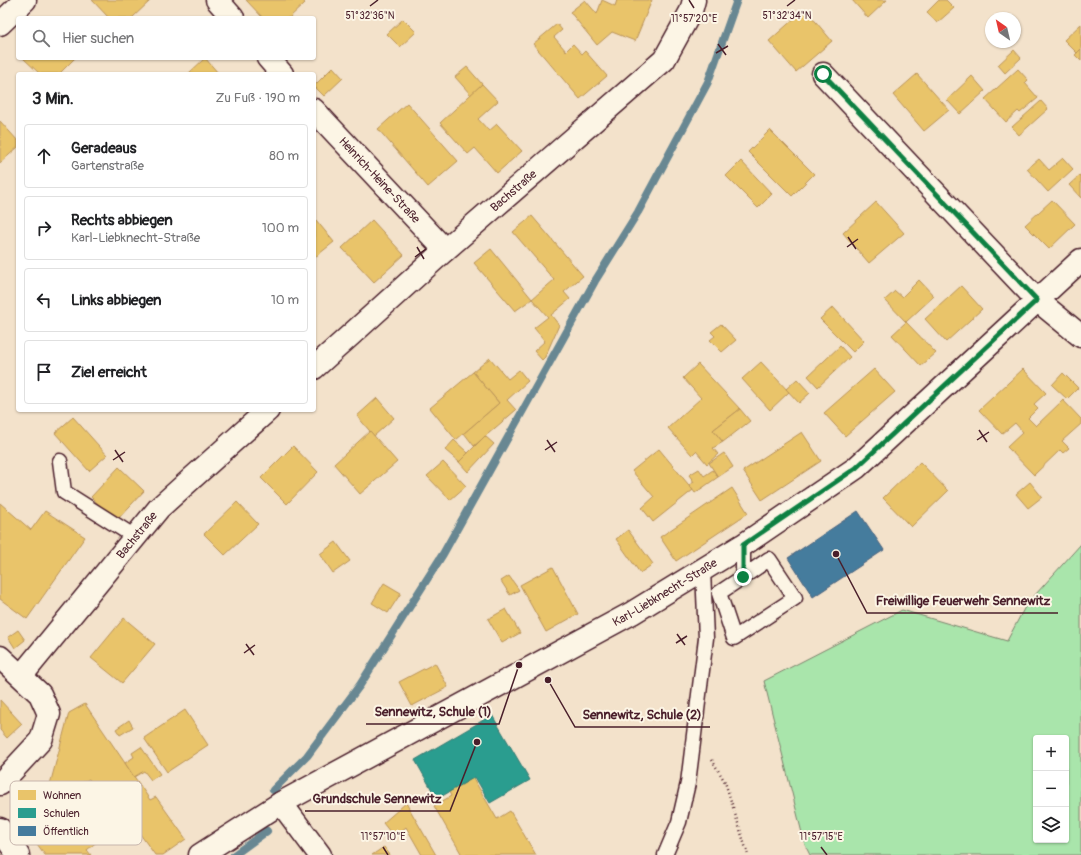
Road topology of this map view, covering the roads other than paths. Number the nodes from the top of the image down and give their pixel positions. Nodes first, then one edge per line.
1 (25, 0) edge
2 (217, 0) edge
3 (694, 0) edge
4 (231, 16) edge
5 (0, 24) edge
6 (270, 60) edge
7 (280, 72) edge
8 (823, 74) dead end
9 (316, 112) edge
10 (445, 250) junction
11 (1081, 260) edge
12 (1037, 300) junction
13 (1081, 336) edge
14 (316, 366) edge
15 (266, 412) edge
16 (60, 461) dead end
17 (135, 537) junction
18 (743, 545) junction
19 (703, 571) junction
20 (743, 577) junction
21 (0, 656) edge
22 (22, 676) junction
23 (0, 784) edge
24 (280, 803) junction
25 (0, 829) edge
26 (10, 843) edge
27 (11, 845) edge
28 (18, 855) edge
29 (200, 855) edge
30 (320, 855) edge
31 (665, 855) edge

1 - 5 street
2 - 4 street
3 - 10 street, Bachstraße
6 - 7 street
8 - 12 street
9 - 10 street, Heinrich-Heine-Straße
10 - 14 street, Bachstraße
11 - 12 street, Karl-Liebknecht-Straße
12 - 13 street
12 - 18 street, Karl-Liebknecht-Straße
15 - 17 street, Bachstraße
16 - 17 lane
17 - 22 street, Bachstraße
18 - 19 street, Karl-Liebknecht-Straße
18 - 20 lane
19 - 24 street, Karl-Liebknecht-Straße
19 - 31 lane
20 - 20 lane
21 - 22 street
22 - 23 street
24 - 29 street, Karl-Liebknecht-Straße
24 - 30 street
25 - 26 street
27 - 28 street

